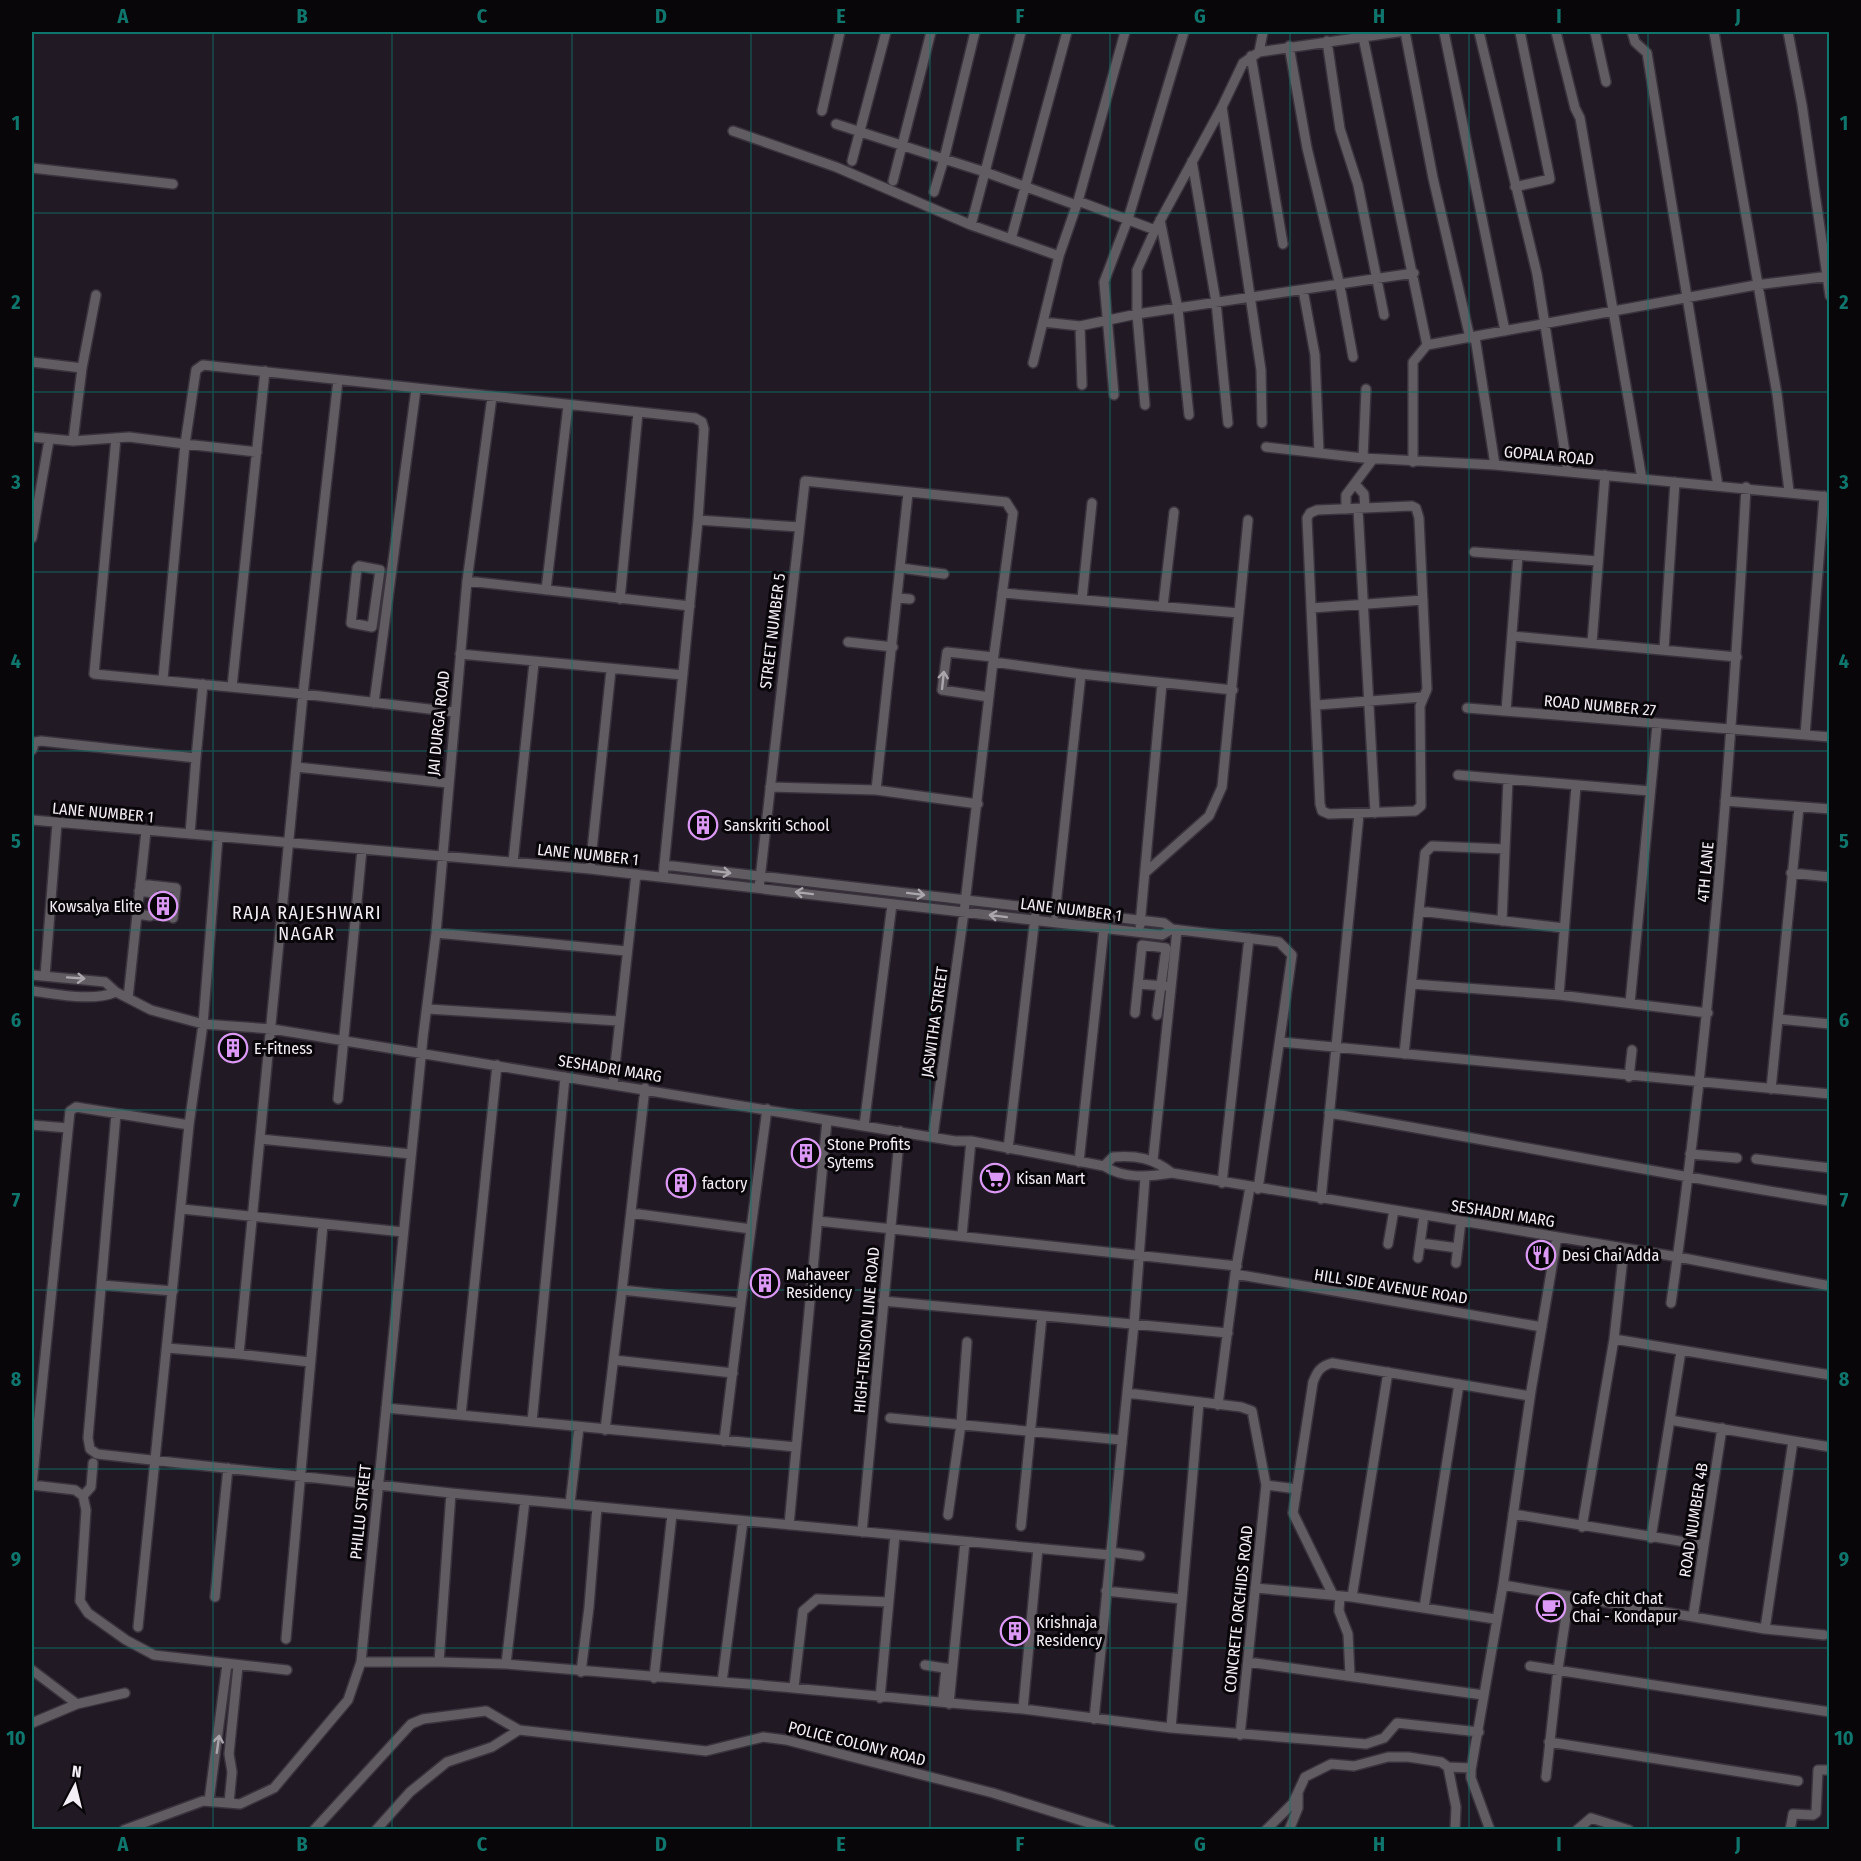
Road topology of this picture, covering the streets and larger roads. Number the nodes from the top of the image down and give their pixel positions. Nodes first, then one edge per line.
1 (840, 32) edge
2 (886, 32) edge
3 (931, 32) edge
4 (975, 32) edge
5 (1021, 32) edge
6 (1067, 32) edge
7 (1125, 32) edge
8 (1184, 32) edge
9 (1263, 32) edge
10 (1321, 32) edge
11 (1398, 32) edge
12 (1405, 32) edge
13 (1444, 32) edge
14 (1479, 32) edge
15 (1520, 32) edge
16 (1556, 32) edge
17 (1595, 32) edge
18 (1632, 32) edge
19 (1714, 32) edge
20 (1788, 32) edge
21 (1362, 34) edge
22 (1325, 41) junction
23 (1289, 46) junction
24 (1255, 54) junction
25 (1606, 82) dead end
26 (1222, 107) junction
27 (822, 111) dead end
28 (836, 124) dead end
29 (733, 131) dead end
30 (860, 133) junction
31 (903, 147) junction
32 (944, 159) junction
33 (852, 161) dead end
34 (1192, 161) junction
35 (32, 168) edge
36 (985, 172) junction
37 (893, 181) dead end
38 (173, 184) dead end
39 (1027, 186) junction
40 (1515, 188) junction
41 (934, 192) dead end
42 (1077, 203) junction
43 (1128, 219) junction
44 (1160, 220) junction
45 (971, 225) junction
46 (1155, 230) junction
47 (1011, 239) junction
48 (1282, 244) dead end
49 (1059, 256) junction
50 (1414, 273) junction
51 (1828, 276) edge
52 (1378, 280) junction
53 (1756, 285) junction
54 (1340, 286) junction
55 (1303, 290) junction
56 (96, 295) dead end
57 (1830, 296) edge
58 (1251, 297) junction
59 (1685, 298) junction
60 (1215, 302) junction
61 (1178, 309) junction
62 (1613, 311) junction
63 (1137, 314) junction
64 (1384, 315) dead end
65 (1106, 320) junction
66 (1043, 322) junction
67 (1544, 324) junction
68 (1080, 326) junction
69 (1505, 331) junction
70 (1473, 337) junction
71 (1426, 345) junction
72 (1353, 357) dead end
73 (32, 362) edge
74 (1033, 363) dead end
75 (82, 368) junction
76 (265, 371) junction
77 (338, 380) junction
78 (1083, 385) dead end
79 (416, 389) junction
80 (1366, 389) dead end
81 (1114, 395) dead end
82 (492, 397) junction
83 (1145, 405) dead end
84 (568, 406) junction
85 (638, 412) junction
86 (1189, 415) dead end
87 (1228, 423) dead end
88 (1262, 423) dead end
89 (32, 437) edge
90 (116, 438) junction
91 (49, 440) junction
92 (73, 441) junction
93 (185, 444) junction
94 (1266, 447) dead end
95 (257, 452) junction
96 (1319, 453) junction
97 (1368, 459) junction
98 (1413, 462) junction
99 (1495, 465) junction
100 (1568, 472) junction
101 (1605, 475) junction
102 (1642, 479) junction
103 (1675, 482) junction
104 (1355, 484) junction
105 (1718, 486) junction
106 (1746, 488) junction
107 (1789, 491) junction
108 (908, 493) junction
109 (1827, 496) edge
110 (1092, 503) dead end
111 (1361, 508) junction
112 (1346, 509) junction
113 (1173, 512) dead end
114 (698, 520) junction
115 (1248, 520) dead end
116 (799, 527) junction
117 (32, 538) edge
118 (1474, 552) dead end
119 (1518, 555) junction
120 (1598, 561) junction
121 (901, 568) junction
122 (944, 574) dead end
123 (379, 579) junction
124 (390, 581) junction
125 (467, 581) junction
126 (546, 590) junction
127 (1002, 593) junction
128 (377, 597) junction
129 (898, 598) junction
130 (388, 599) junction
131 (620, 599) junction
132 (910, 599) dead end
133 (1082, 599) junction
134 (1423, 600) junction
135 (1362, 604) junction
136 (690, 606) junction
137 (1163, 606) junction
138 (1312, 608) junction
139 (1239, 614) junction
140 (375, 616) junction
141 (386, 618) junction
142 (1512, 636) junction
143 (848, 642) dead end
144 (1592, 643) junction
145 (893, 647) junction
146 (1664, 650) junction
147 (460, 654) junction
148 (1737, 657) junction
149 (993, 659) junction
150 (534, 663) junction
151 (611, 670) junction
152 (1081, 674) junction
153 (683, 675) junction
154 (163, 679) junction
155 (1162, 683) junction
156 (203, 684) junction
157 (232, 687) junction
158 (1233, 690) junction
159 (303, 694) junction
160 (989, 697) junction
161 (1423, 697) junction
162 (1368, 701) junction
163 (374, 703) junction
164 (1317, 705) junction
165 (1467, 708) dead end
166 (1506, 711) junction
167 (454, 712) junction
168 (1657, 724) junction
169 (1732, 730) junction
170 (1805, 735) junction
171 (1830, 737) edge
172 (32, 750) edge
173 (196, 758) junction
174 (296, 766) junction
175 (1458, 775) dead end
176 (1508, 780) junction
177 (448, 783) junction
178 (1576, 786) junction
179 (770, 787) junction
180 (876, 790) junction
181 (1650, 791) junction
182 (1725, 801) junction
183 (978, 804) junction
184 (1799, 807) junction
185 (1830, 809) edge
186 (1375, 813) junction
187 (1359, 814) junction
188 (32, 820) edge
189 (57, 823) junction
190 (146, 831) junction
191 (190, 834) junction
192 (218, 837) junction
193 (289, 843) junction
194 (362, 849) junction
195 (1505, 849) junction
196 (441, 856) junction
197 (513, 862) junction
198 (664, 865) junction
199 (590, 868) junction
200 (1146, 872) junction
201 (1791, 873) junction
202 (636, 874) junction
203 (760, 876) junction
204 (663, 877) junction
205 (1830, 877) edge
206 (140, 887) junction
207 (759, 888) junction
208 (153, 892) dead end
209 (966, 900) junction
210 (892, 904) junction
211 (1036, 908) junction
212 (1055, 910) junction
213 (1419, 911) junction
214 (964, 912) junction
215 (137, 914) junction
216 (150, 916) tunnel mouth
217 (173, 918) dead end
218 (1034, 920) junction
219 (1141, 920) junction
220 (1502, 921) junction
221 (1054, 922) junction
222 (1104, 928) junction
223 (1564, 928) junction
224 (1174, 930) junction
225 (436, 933) junction
226 (1139, 933) junction
227 (1249, 938) junction
228 (626, 951) junction
229 (32, 975) edge
230 (45, 976) junction
231 (1138, 984) junction
232 (1412, 984) junction
233 (1166, 986) junction
234 (32, 991) edge
235 (116, 992) junction
236 (1558, 995) junction
237 (128, 998) junction
238 (1630, 1003) junction
239 (428, 1008) junction
240 (1135, 1012) dead end
241 (1708, 1013) junction
242 (1157, 1015) dead end
243 (1778, 1019) junction
244 (619, 1021) junction
245 (203, 1024) junction
246 (1830, 1024) edge
247 (272, 1029) junction
248 (344, 1040) junction
249 (1281, 1042) junction
250 (1335, 1047) junction
251 (1632, 1050) dead end
252 (421, 1053) junction
253 (1404, 1054) junction
254 (497, 1065) junction
255 (565, 1077) junction
256 (1629, 1077) junction
257 (613, 1084) junction
258 (1700, 1084) junction
259 (645, 1088) junction
260 (1771, 1089) junction
261 (1830, 1094) edge
262 (338, 1099) dead end
263 (767, 1109) junction
264 (1329, 1113) junction
265 (116, 1114) junction
266 (827, 1120) junction
267 (32, 1125) edge
268 (189, 1125) junction
269 (864, 1126) junction
270 (68, 1128) junction
271 (900, 1131) junction
272 (933, 1136) junction
273 (260, 1139) junction
274 (971, 1141) junction
275 (1008, 1149) junction
276 (411, 1154) junction
277 (1690, 1154) junction
278 (1737, 1158) dead end
279 (1756, 1159) dead end
280 (1153, 1160) junction
281 (1079, 1162) junction
282 (1104, 1166) junction
283 (1830, 1168) edge
284 (1172, 1173) junction
285 (1145, 1178) junction
286 (1686, 1178) junction
287 (1222, 1183) junction
288 (1254, 1188) junction
289 (1321, 1199) junction
290 (1830, 1201) edge
291 (182, 1209) junction
292 (1394, 1210) junction
293 (631, 1213) junction
294 (1424, 1215) junction
295 (252, 1216) junction
296 (818, 1221) junction
297 (1461, 1221) junction
298 (323, 1224) junction
299 (891, 1228) junction
300 (751, 1229) junction
301 (403, 1232) junction
302 (962, 1235) junction
303 (1557, 1237) junction
304 (1420, 1243) junction
305 (1388, 1244) dead end
306 (1458, 1248) junction
307 (1624, 1248) junction
308 (1678, 1257) junction
309 (1140, 1258) junction
310 (1418, 1258) dead end
311 (1456, 1263) dead end
312 (1236, 1270) junction
313 (102, 1285) junction
314 (1830, 1286) edge
315 (622, 1290) junction
316 (173, 1292) junction
317 (883, 1301) junction
318 (741, 1303) junction
319 (1671, 1303) dead end
320 (1042, 1316) junction
321 (1134, 1324) junction
322 (1542, 1327) junction
323 (1228, 1333) junction
324 (1614, 1340) junction
325 (967, 1342) dead end
326 (167, 1348) junction
327 (1681, 1351) junction
328 (239, 1354) junction
329 (614, 1360) junction
330 (310, 1362) junction
331 (1388, 1372) junction
332 (733, 1373) junction
333 (1830, 1376) edge
334 (1460, 1384) junction
335 (1127, 1393) junction
336 (1530, 1396) junction
337 (1199, 1402) junction
338 (1218, 1405) junction
339 (386, 1408) junction
340 (461, 1415) junction
341 (890, 1418) dead end
342 (1670, 1420) junction
343 (532, 1422) junction
344 (961, 1424) junction
345 (579, 1427) junction
346 (1722, 1428) junction
347 (605, 1430) junction
348 (1031, 1431) junction
349 (1122, 1440) junction
350 (724, 1441) junction
351 (1793, 1441) junction
352 (796, 1447) junction
353 (1830, 1447) edge
354 (155, 1462) junction
355 (93, 1463) dead end
356 (228, 1468) junction
357 (300, 1475) junction
358 (32, 1485) edge
359 (378, 1485) junction
360 (1266, 1485) junction
361 (1297, 1489) junction
362 (451, 1493) junction
363 (83, 1496) junction
364 (525, 1500) junction
365 (570, 1504) junction
366 (597, 1507) junction
367 (672, 1514) junction
368 (1513, 1514) junction
369 (948, 1515) dead end
370 (743, 1521) junction
371 (789, 1525) junction
372 (1021, 1526) dead end
373 (1582, 1527) junction
374 (862, 1532) junction
375 (895, 1535) junction
376 (1651, 1538) junction
377 (965, 1542) junction
378 (1704, 1545) junction
379 (1038, 1548) junction
380 (1110, 1554) junction
381 (1140, 1556) dead end
382 (1503, 1584) junction
383 (1255, 1588) junction
384 (1106, 1591) junction
385 (1337, 1596) junction
386 (1569, 1596) junction
387 (215, 1597) dead end
388 (1352, 1597) junction
389 (1182, 1599) junction
390 (888, 1602) junction
391 (1424, 1608) junction
392 (1693, 1617) junction
393 (1495, 1619) junction
394 (138, 1627) dead end
395 (1765, 1629) junction
396 (1824, 1635) dead end
397 (286, 1639) dead end
398 (361, 1662) junction
399 (438, 1662) junction
400 (1248, 1662) junction
401 (227, 1664) junction
402 (506, 1664) junction
403 (925, 1665) dead end
404 (238, 1666) junction
405 (1530, 1666) dead end
406 (950, 1668) junction
407 (32, 1670) edge
408 (287, 1670) dead end
409 (1558, 1670) junction
410 (581, 1672) junction
411 (1350, 1675) junction
412 (654, 1678) junction
413 (722, 1682) junction
414 (794, 1687) junction
415 (125, 1693) dead end
416 (1483, 1695) junction
417 (922, 1696) dead end
418 (880, 1698) junction
419 (77, 1704) junction
420 (949, 1704) junction
421 (1023, 1708) junction
422 (1830, 1712) edge
423 (1094, 1719) junction
424 (32, 1723) edge
425 (1171, 1728) junction
426 (519, 1730) junction
427 (1479, 1732) junction
428 (1240, 1735) junction
429 (1550, 1742) junction
430 (1448, 1767) junction
431 (1472, 1768) junction
432 (1830, 1770) edge
433 (1546, 1777) dead end
434 (1798, 1781) dead end
435 (1298, 1794) junction
436 (209, 1801) junction
437 (229, 1803) junction
438 (124, 1830) edge
439 (314, 1830) edge
440 (376, 1830) edge
441 (1111, 1830) edge
442 (1266, 1830) edge
443 (1288, 1830) edge
444 (1455, 1830) edge
445 (1490, 1830) edge
446 (1577, 1830) edge
447 (1629, 1830) edge
448 (1790, 1830) edge

1 - 27 street
2 - 30 street
3 - 31 street
4 - 32 street
5 - 36 street
6 - 39 street
7 - 42 street
8 - 43 street
9 - 24 street
10 - 22 street
11 - 21 street
12 - 70 street
13 - 69 street
14 - 40 street
15 - 40 street
16 - 62 street
17 - 25 street
18 - 59 street
19 - 53 street
20 - 51 street
21 - 22 street
21 - 50 street
22 - 23 street
22 - 52 street
23 - 24 street
23 - 54 street
24 - 26 street
24 - 48 street
26 - 34 street
26 - 58 street
28 - 30 street
29 - 45 street
30 - 31 street
30 - 33 street
31 - 32 street
31 - 37 street
32 - 36 street
32 - 41 street
34 - 44 street
34 - 60 street
35 - 38 street
36 - 39 street
36 - 45 street
39 - 42 street
39 - 47 street
40 - 67 street
42 - 43 street
42 - 49 street
43 - 46 street
43 - 65 street
44 - 46 street
44 - 61 street
45 - 47 street
46 - 63 street
47 - 49 street
49 - 66 street
50 - 52 street
50 - 71 street
51 - 53 street
51 - 57 street
52 - 54 street
52 - 64 street
53 - 59 street
53 - 107 street
54 - 55 street
54 - 72 street
55 - 58 street
55 - 96 street
56 - 75 street
58 - 60 street
58 - 88 street
59 - 62 street
59 - 105 street
60 - 61 street
60 - 87 street
61 - 63 street
61 - 86 street
62 - 67 street
62 - 102 street
63 - 65 street
63 - 83 street
65 - 68 street
65 - 81 street
66 - 68 street
66 - 74 street
67 - 69 street
67 - 100 street
68 - 78 street
69 - 70 street
70 - 71 street
70 - 99 street
71 - 98 street
73 - 75 street
75 - 92 street
76 - 77 street
76 - 93 street
76 - 95 street
77 - 79 street
77 - 159 street
79 - 82 street
79 - 124 street
80 - 97 street
82 - 84 street
82 - 125 street, JAI DURGA ROAD
84 - 85 street
84 - 126 street
85 - 114 street
85 - 131 street
89 - 91 street
90 - 92 street
90 - 93 street
90 - 154 street
91 - 92 street
91 - 117 street
93 - 95 street
93 - 154 street
94 - 96 street, GOPALA ROAD
95 - 157 street
96 - 97 street, GOPALA ROAD
97 - 98 street, GOPALA ROAD
97 - 104 street
98 - 99 street, GOPALA ROAD
99 - 100 street, GOPALA ROAD
100 - 101 street, GOPALA ROAD
101 - 102 street, GOPALA ROAD
101 - 120 street
102 - 103 street, GOPALA ROAD
103 - 105 street, GOPALA ROAD
103 - 146 street
104 - 111 street
104 - 112 street
105 - 106 street, GOPALA ROAD
106 - 107 street, GOPALA ROAD
106 - 148 street, 4TH LANE
107 - 109 street, GOPALA ROAD
108 - 116 street, STREET NUMBER 5
108 - 121 street
108 - 127 street, JASWITHA STREET
109 - 170 street
110 - 133 street
111 - 112 street
111 - 134 street
111 - 135 street
112 - 138 street
113 - 137 street
114 - 116 street
114 - 136 street
115 - 139 street
116 - 179 street, STREET NUMBER 5
118 - 119 street
119 - 120 street
119 - 142 street
120 - 144 street
121 - 122 street
121 - 129 street
123 - 124 street
123 - 128 street
123 - 140 street
124 - 130 street
125 - 126 street
125 - 147 street, JAI DURGA ROAD
126 - 131 street
127 - 133 street
127 - 149 street, JASWITHA STREET
128 - 130 street
128 - 140 street
129 - 132 street
129 - 145 street
130 - 141 street
131 - 136 street
133 - 137 street
134 - 135 street
134 - 161 street
135 - 138 street
135 - 162 street
136 - 153 street
137 - 139 street
138 - 164 street
139 - 158 street
140 - 141 street
141 - 163 street
142 - 144 street
142 - 166 street
143 - 145 street
144 - 146 street
145 - 180 street
146 - 148 street
147 - 150 street
147 - 167 street, JAI DURGA ROAD
148 - 169 street, 4TH LANE
149 - 152 street
149 - 160 street, JASWITHA STREET
160 -> 149 street
150 - 151 street
150 - 197 street
151 - 153 street
151 - 199 street
152 - 155 street
152 - 212 street
153 - 198 street
154 - 156 street
155 - 158 street
155 - 200 street
156 - 157 street
156 - 173 street
157 - 159 street
158 - 200 street
159 - 163 street
159 - 174 street
160 - 183 street, JASWITHA STREET
161 - 162 street
161 - 186 street
162 - 164 street
162 - 186 street
163 - 167 street
164 - 187 street
165 - 166 street, ROAD NUMBER 27
166 - 168 street, ROAD NUMBER 27
167 - 177 street, JAI DURGA ROAD
168 - 169 street, ROAD NUMBER 27
168 - 181 street
169 - 170 street, ROAD NUMBER 27
169 - 182 street, 4TH LANE
170 - 171 street, ROAD NUMBER 27
172 - 173 street
173 - 191 street
174 - 177 street
174 - 193 street
175 - 176 street
176 - 178 street
176 - 195 street
177 - 196 street, JAI DURGA ROAD
178 - 181 street
178 - 223 street
179 - 180 street
179 - 203 street, STREET NUMBER 5
180 - 183 street
181 - 238 street
182 - 184 street
182 - 241 street, 4TH LANE
183 - 209 street, JASWITHA STREET
184 - 185 street
184 - 201 street
186 - 187 street
187 - 250 street
188 - 189 street, LANE NUMBER 1
189 - 190 street, LANE NUMBER 1
189 - 230 street
190 - 191 street, LANE NUMBER 1
190 - 206 street
191 - 192 street, LANE NUMBER 1
192 - 193 street, LANE NUMBER 1
192 - 245 street
193 - 194 street, LANE NUMBER 1
193 - 247 street
194 - 196 street, LANE NUMBER 1
194 - 248 street
195 - 213 street
195 - 220 street
196 - 197 street, LANE NUMBER 1
196 - 225 street, JAI DURGA ROAD
197 - 199 street, LANE NUMBER 1
198 -> 203 street
198 - 204 street
199 - 202 street, LANE NUMBER 1
200 - 219 street
201 - 205 street
201 - 243 street
202 - 204 street, LANE NUMBER 1
202 - 228 street
203 - 207 street, STREET NUMBER 5
203 -> 209 street
204 - 207 street, LANE NUMBER 1
206 - 208 street
206 - 215 street
206 - 217 street
210 -> 207 street, LANE NUMBER 1
209 - 211 street
209 - 214 street, JASWITHA STREET
210 - 214 street, LANE NUMBER 1
210 - 269 street
211 - 212 street
211 - 218 street
212 - 219 street
212 - 221 street
213 - 220 street
213 - 232 street
218 -> 214 street, LANE NUMBER 1
214 - 272 street, JASWITHA STREET
215 - 216 street
215 - 237 street
218 - 221 street, LANE NUMBER 1
218 - 275 street
219 - 224 street
219 - 226 street
220 - 223 street
221 - 222 street, LANE NUMBER 1
222 - 226 street, LANE NUMBER 1
222 - 281 street
223 - 236 street
224 - 226 street, LANE NUMBER 1
224 - 227 street
224 - 233 street
225 - 228 street
225 - 239 street, JAI DURGA ROAD
227 - 249 street
227 - 287 street
228 - 244 street
229 - 230 street, SESHADRI MARG
230 -> 235 street, SESHADRI MARG
231 - 233 street
231 - 233 street
231 - 240 street
232 - 236 street
232 - 253 street
233 - 242 street
233 - 280 street
234 - 235 street
235 - 237 street, SESHADRI MARG
236 - 238 street
237 - 245 street, SESHADRI MARG
238 - 241 street
239 - 244 street
239 - 252 street, JAI DURGA ROAD
241 - 258 street, 4TH LANE
243 - 246 street
243 - 260 street
244 - 257 street
245 - 247 street, SESHADRI MARG
245 - 268 street
247 - 248 street, SESHADRI MARG
247 - 273 street
248 - 252 street, SESHADRI MARG
248 - 262 street
249 - 250 street
249 - 288 street
250 - 253 street
250 - 264 street
251 - 256 street
252 - 254 street, SESHADRI MARG
252 - 276 street, PHILLU STREET
253 - 256 street
254 - 255 street, SESHADRI MARG
254 - 340 street
255 - 257 street, SESHADRI MARG
255 - 343 street
256 - 258 street
257 - 259 street, SESHADRI MARG
258 - 260 street
258 - 277 street, 4TH LANE
259 - 263 street, SESHADRI MARG
259 - 293 street
260 - 261 street
263 - 266 street, SESHADRI MARG
263 - 300 street
264 - 286 street
264 - 289 street
265 - 268 street
265 - 270 street
265 - 313 street
266 - 269 street, SESHADRI MARG
266 - 296 street
267 - 270 street
268 - 291 street
269 - 271 street, SESHADRI MARG
270 - 358 street
271 - 272 street, SESHADRI MARG
271 - 299 street, HIGH-TENSION LINE ROAD
272 - 274 street, SESHADRI MARG
273 - 276 street
273 - 295 street
274 - 275 street, SESHADRI MARG
274 - 302 street
275 - 281 street, SESHADRI MARG
276 - 301 street, PHILLU STREET
277 - 278 street
277 - 286 street, 4TH LANE
279 - 283 street
280 - 282 street, SESHADRI MARG
280 - 284 street, SESHADRI MARG
281 - 282 street, SESHADRI MARG
282 - 285 street, SESHADRI MARG
284 - 285 street, SESHADRI MARG
284 - 287 street, SESHADRI MARG
285 - 309 street
286 - 290 street
286 - 308 street, 4TH LANE
287 - 288 street, SESHADRI MARG
288 - 289 street, SESHADRI MARG
288 - 312 street
289 - 292 street, SESHADRI MARG
291 - 295 street
291 - 316 street
292 - 294 street, SESHADRI MARG
292 - 305 street
293 - 300 street
293 - 315 street
294 - 297 street, SESHADRI MARG
294 - 304 street
295 - 298 street
295 - 328 street
296 - 299 street, HILL SIDE AVENUE ROAD
296 - 352 street
297 - 303 street, SESHADRI MARG
297 - 306 street
298 - 301 street
298 - 330 street
299 - 302 street, HILL SIDE AVENUE ROAD
299 - 317 street, HIGH-TENSION LINE ROAD
300 - 318 street
301 - 339 street, PHILLU STREET
302 - 309 street, HILL SIDE AVENUE ROAD
303 - 307 street, SESHADRI MARG
303 - 322 street
304 - 306 street
304 - 310 street
306 - 311 street
307 - 308 street, SESHADRI MARG
307 - 324 street
308 - 314 street, SESHADRI MARG
308 - 319 street, 4TH LANE
309 - 312 street, HILL SIDE AVENUE ROAD
309 - 321 street
312 - 322 street, HILL SIDE AVENUE ROAD
312 - 323 street
313 - 316 street
313 - 354 street
315 - 318 street
315 - 329 street
316 - 326 street
317 - 320 street
317 - 374 street, HIGH-TENSION LINE ROAD
318 - 332 street
320 - 321 street
320 - 348 street
321 - 323 street
321 - 335 street
322 - 336 street
323 - 338 street
324 - 327 street
324 - 373 street
325 - 344 street
326 - 328 street
326 - 354 street
327 - 333 street
327 - 342 street
328 - 330 street
329 - 332 street
329 - 347 street
330 - 357 street
331 - 334 street
331 - 361 street
331 - 388 street
332 - 350 street
334 - 336 street
334 - 391 street
335 - 337 street
335 - 349 street
336 - 368 street
337 - 338 street
337 - 389 street
338 - 360 street, CONCRETE ORCHIDS ROAD
339 - 340 street
339 - 359 street, PHILLU STREET
340 - 343 street
341 - 344 street
342 - 346 street
342 - 376 street
343 - 345 street
344 - 348 street
344 - 369 street
345 - 347 street
345 - 365 street
346 - 351 street
346 - 378 street, ROAD NUMBER 4B
347 - 350 street
348 - 349 street
348 - 372 street
349 - 380 street
350 - 352 street
351 - 353 street
351 - 395 street
352 - 371 street
354 - 356 street
354 - 394 street
355 - 363 street
356 - 357 street
356 - 387 street
357 - 359 street
357 - 397 street
358 - 363 street
359 - 362 street
359 - 398 street, PHILLU STREET
360 - 361 street
360 - 383 street, CONCRETE ORCHIDS ROAD
361 - 385 street
362 - 364 street
362 - 399 street
363 - 401 street
364 - 365 street
364 - 402 street
365 - 366 street
366 - 367 street
366 - 410 street
367 - 370 street
367 - 412 street
368 - 373 street
368 - 382 street
370 - 371 street
370 - 413 street
371 - 374 street
373 - 376 street
374 - 375 street
375 - 377 street
375 - 390 street
376 - 378 street
377 - 379 street
377 - 406 street
378 - 392 street, ROAD NUMBER 4B
379 - 380 street
379 - 421 street
380 - 381 street
380 - 384 street
382 - 386 street
382 - 393 street
383 - 385 street
383 - 400 street, CONCRETE ORCHIDS ROAD
384 - 389 street
384 - 423 street
385 - 388 street
385 - 411 street
386 - 392 street
386 - 409 street
388 - 391 street
389 - 425 street
390 - 414 street
390 - 418 street
391 - 393 street
392 - 395 street
393 - 416 street
395 - 396 street
398 - 399 street
398 - 437 street, PHILLU STREET
399 - 402 street
400 - 411 street
400 - 428 street, CONCRETE ORCHIDS ROAD
401 - 404 street
436 -> 401 street
402 - 410 street
403 - 406 street
404 - 408 street
404 - 437 street
405 - 409 street
406 - 417 street
406 - 420 street
407 - 419 street
409 - 422 street
409 - 429 street
410 - 412 street
411 - 416 street
412 - 413 street
413 - 414 street
414 - 418 street
415 - 419 street
416 - 427 street
418 - 420 street
419 - 424 street
420 - 421 street
421 - 423 street
423 - 425 street
425 - 428 street
426 - 439 street, POLICE COLONY ROAD
426 - 440 street
426 - 441 street, POLICE COLONY ROAD
427 - 428 street
427 - 431 street
429 - 433 street
429 - 434 street
430 - 431 street
430 - 435 street
430 - 444 street
431 - 445 street
432 - 448 street
435 - 442 street
435 - 443 street
436 - 437 street, PHILLU STREET
436 - 438 street, PHILLU STREET
446 - 447 street

